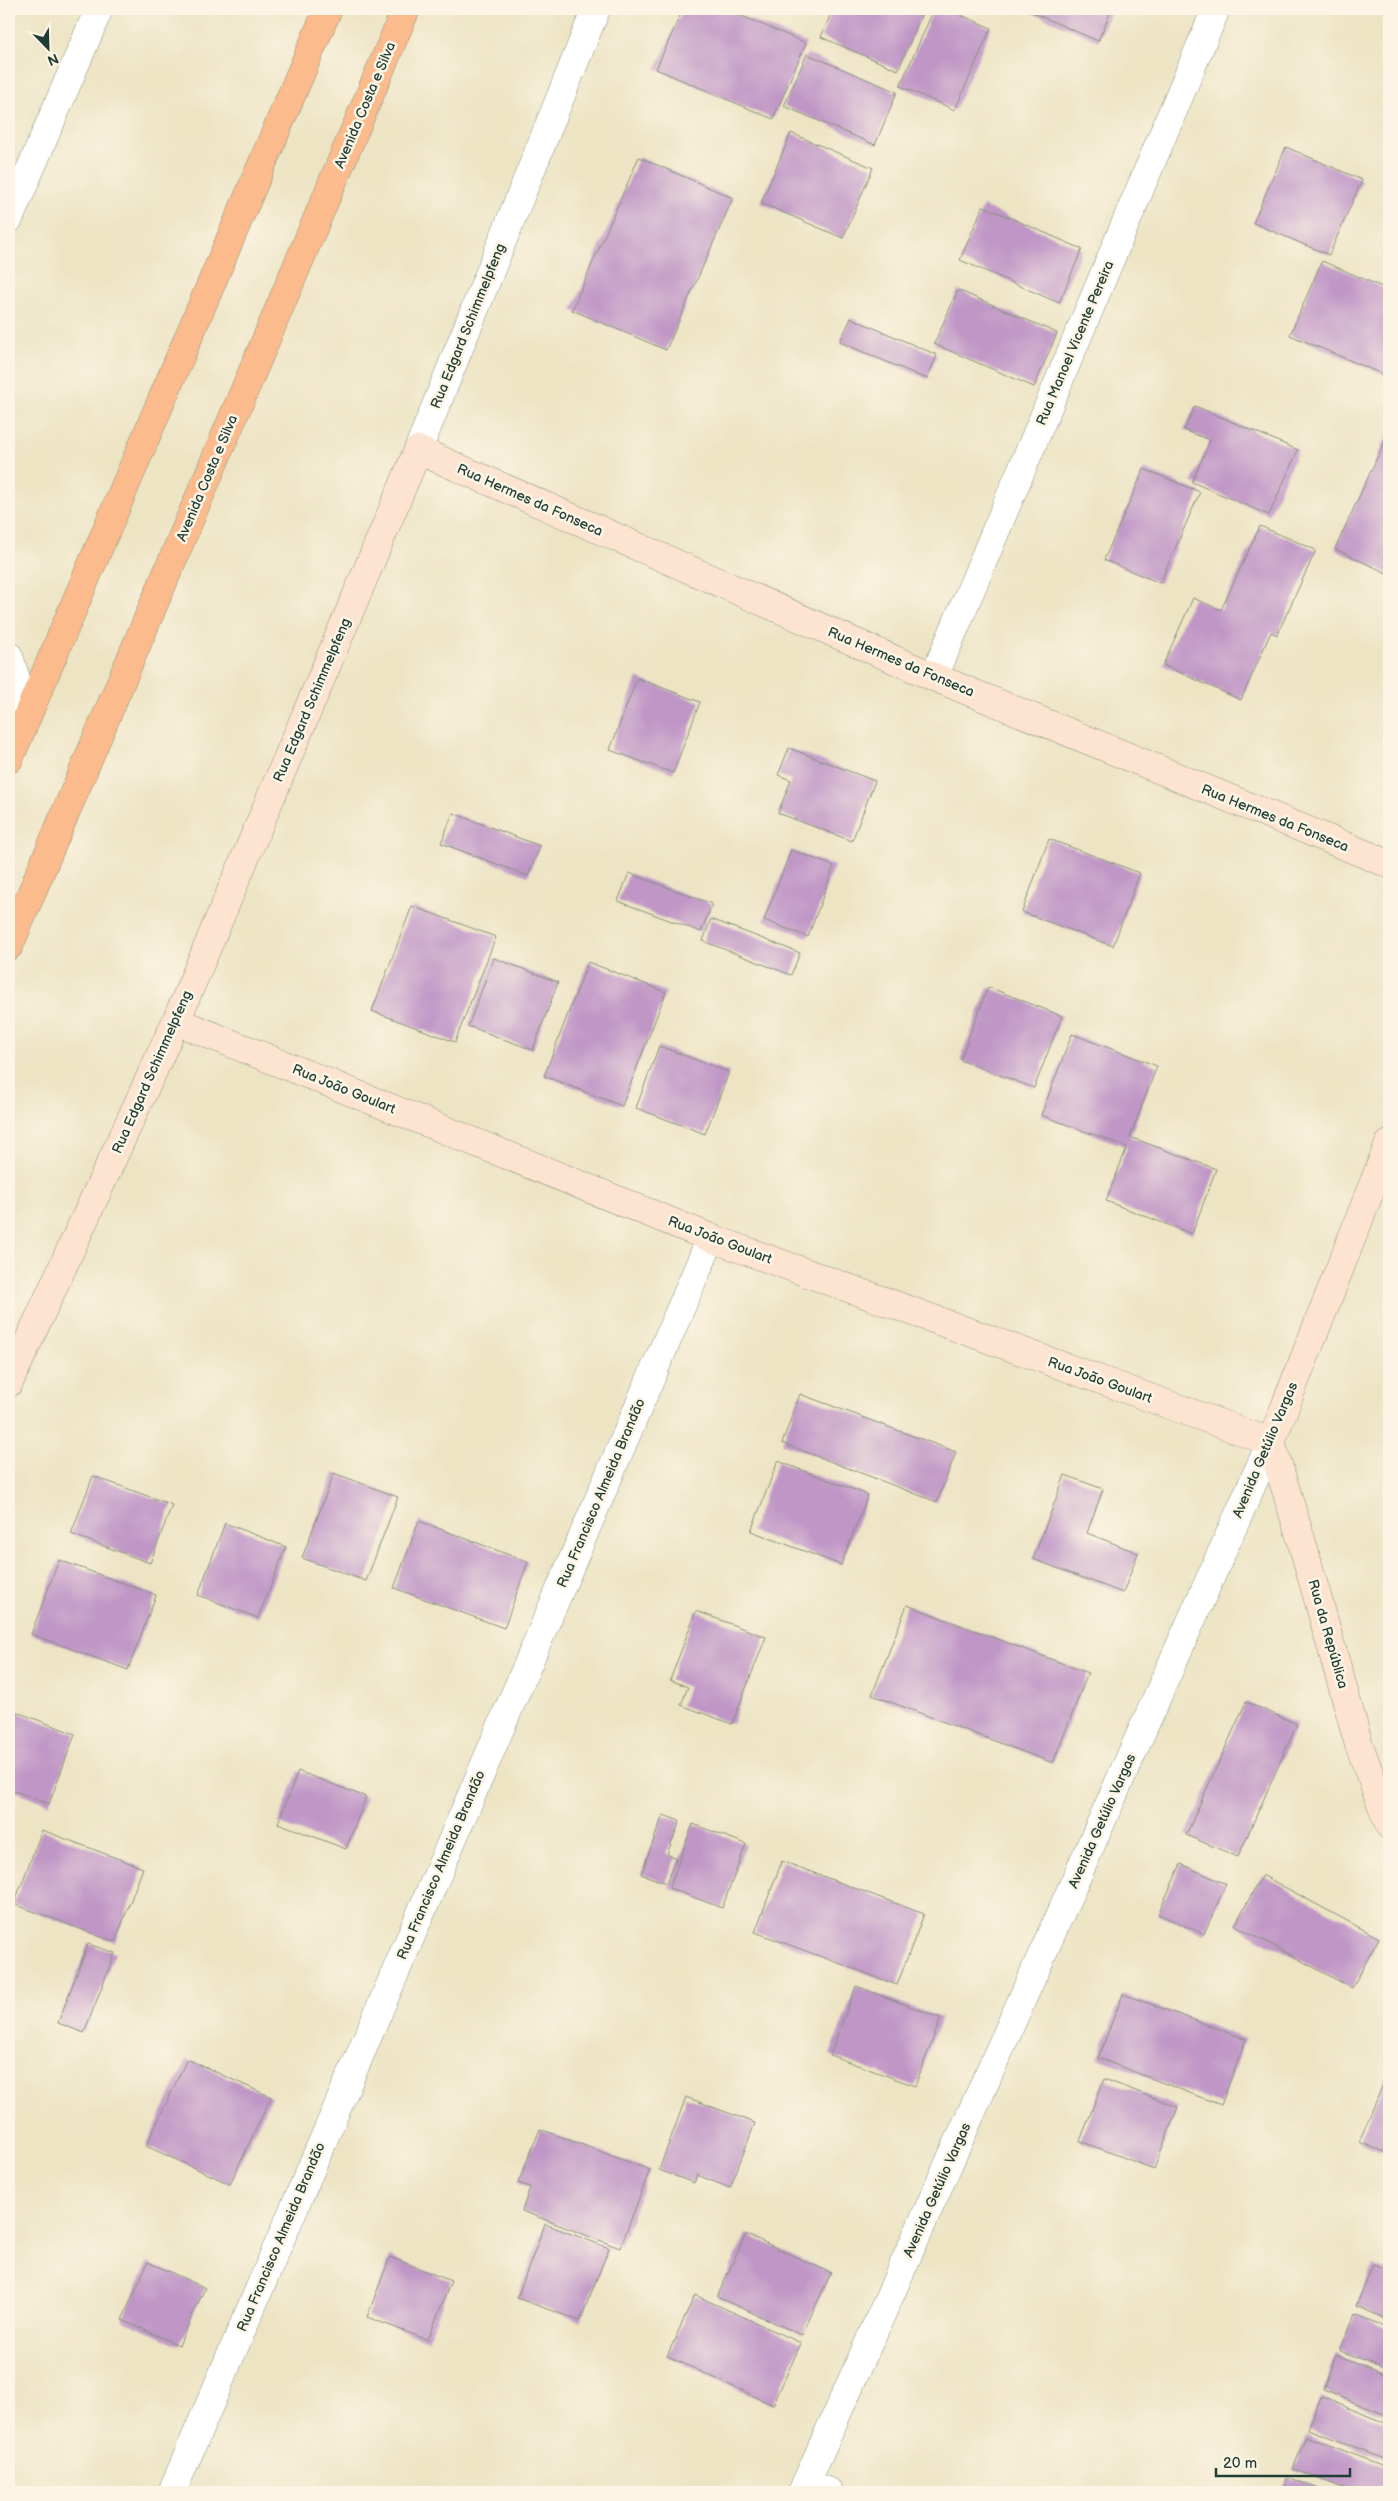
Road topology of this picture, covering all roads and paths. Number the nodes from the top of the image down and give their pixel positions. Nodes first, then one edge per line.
1 (99, 9) edge
2 (328, 9) edge
3 (406, 9) edge
4 (596, 9) edge
5 (1216, 9) edge
6 (9, 219) edge
7 (418, 450) junction
8 (9, 656) edge
9 (934, 677) junction
10 (27, 715) junction
11 (9, 759) edge
12 (1389, 864) edge
13 (9, 946) edge
14 (176, 1021) junction
15 (1389, 1144) edge
16 (711, 1238) junction
17 (9, 1383) edge
18 (1271, 1442) junction
19 (1389, 1825) edge
20 (812, 2489) edge
21 (172, 2492) edge

1 - 6 street
2 - 10 main road
3 - 13 main road, Avenida Costa e Silva
4 - 7 street, Rua Edgard Schimmelpfeng
5 - 9 street, Rua Manoel Vicente Pereira
7 - 9 street, Rua Hermes da Fonseca
7 - 14 street, Rua Edgard Schimmelpfeng
8 - 10 street
9 - 12 street, Rua Hermes da Fonseca
10 - 11 main road
14 - 16 street, Rua João Goulart
14 - 17 street, Rua Edgard Schimmelpfeng
15 - 18 street, Avenida Getúlio Vargas
16 - 18 street, Rua João Goulart
16 - 21 street, Rua Francisco Almeida Brandão
18 - 19 street, Rua da República
18 - 20 street, Avenida Getúlio Vargas

